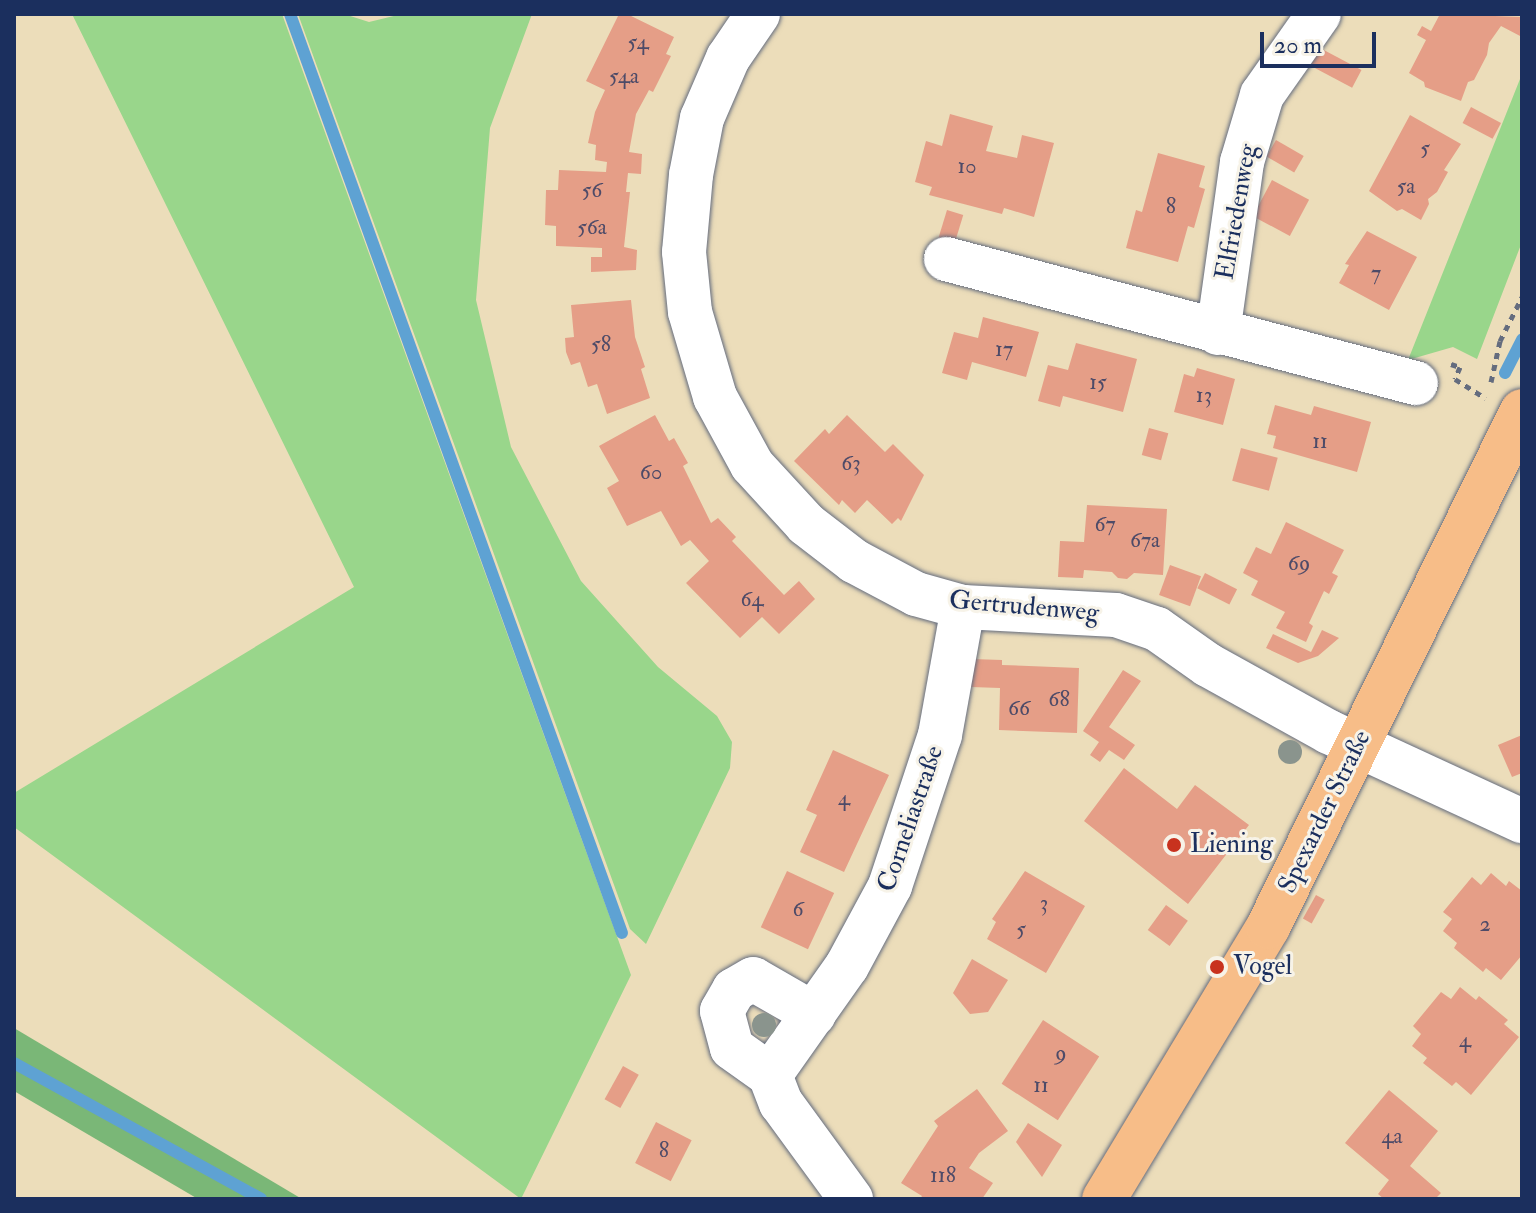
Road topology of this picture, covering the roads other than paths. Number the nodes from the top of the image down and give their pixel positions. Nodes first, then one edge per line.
1 (758, 14) edge
2 (1319, 14) edge
3 (946, 259) dead end
4 (1218, 333) junction
5 (1416, 383) road end
6 (1522, 411) edge
7 (963, 607) junction
8 (1358, 746) junction
9 (1522, 821) edge
10 (814, 1014) junction
11 (770, 1075) junction
12 (851, 1199) edge
13 (1104, 1199) edge

1 - 7 street, Gertrudenweg
2 - 4 street, Elfriedenweg
3 - 4 street
4 - 5 street
6 - 8 main road, Spexarder Straße
7 - 8 street, Gertrudenweg
7 - 10 street, Corneliastraße
8 - 9 street, Gertrudenweg
8 - 13 main road, Spexarder Straße
10 - 11 street, Corneliastraße
10 - 11 street
11 - 12 street

